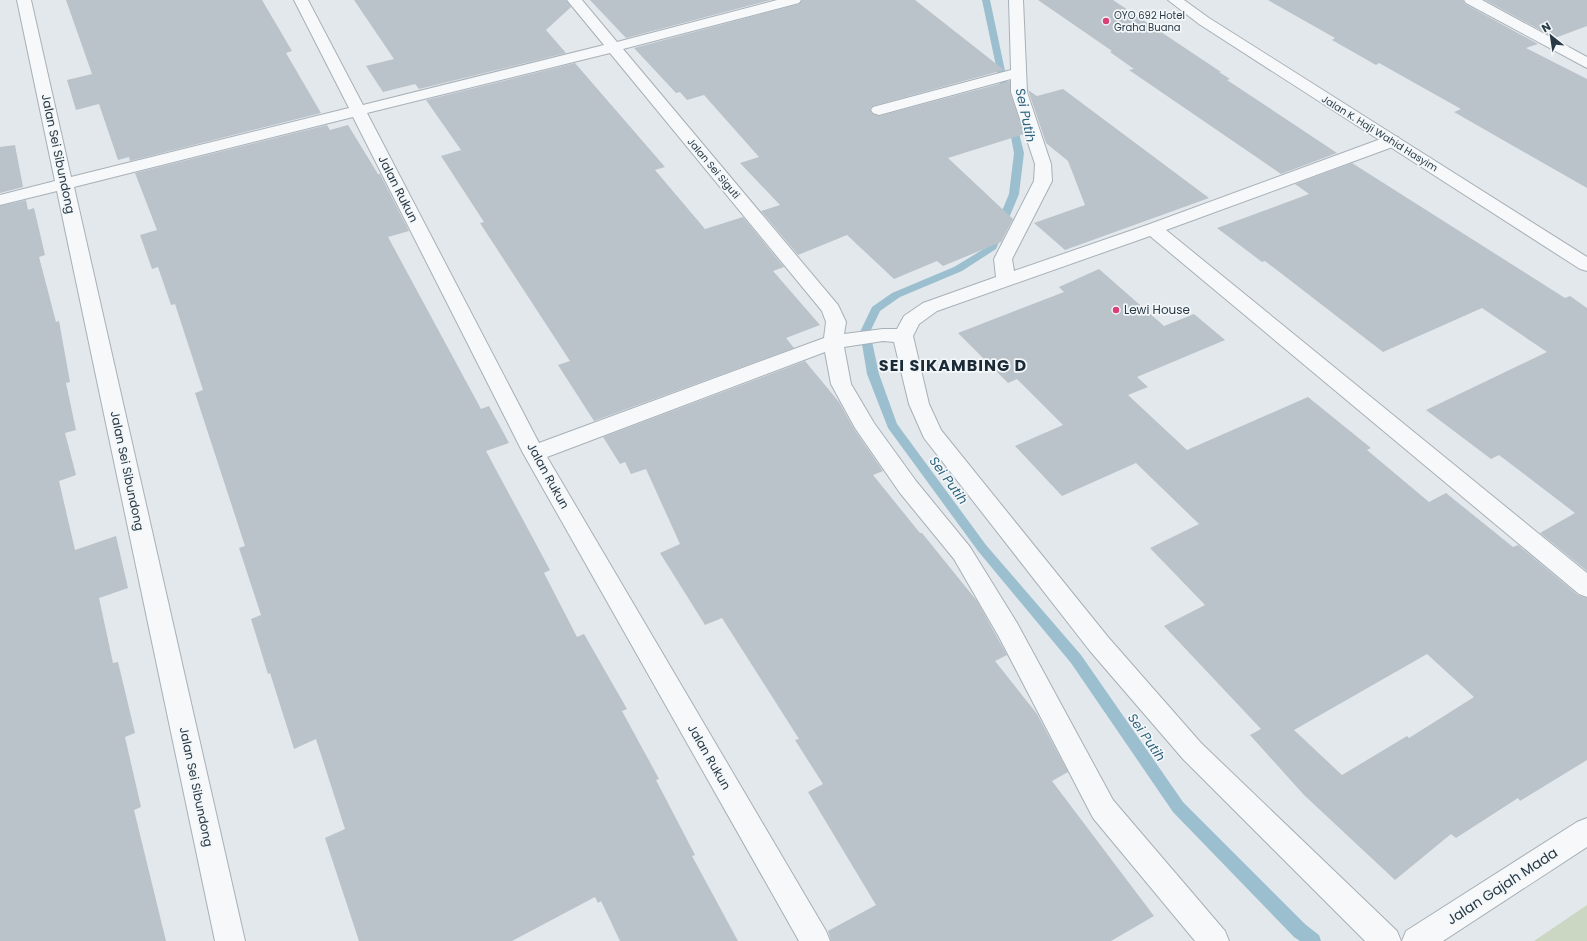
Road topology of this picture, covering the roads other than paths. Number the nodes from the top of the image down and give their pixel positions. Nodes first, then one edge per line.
1 (24, 0) edge
2 (301, 0) edge
3 (574, 0) edge
4 (794, 0) edge
5 (1016, 0) edge
6 (1175, 0) edge
7 (1471, 0) edge
8 (614, 47) junction
9 (1587, 63) edge
10 (1016, 72) junction
11 (357, 110) junction
12 (879, 110) dead end
13 (1392, 141) junction
14 (64, 184) junction
15 (0, 200) edge
16 (1153, 229) junction
17 (1587, 265) edge
18 (1006, 279) junction
19 (893, 336) junction
20 (842, 340) junction
21 (534, 454) junction
22 (1587, 587) edge
23 (1587, 831) edge
24 (230, 941) edge
25 (815, 941) edge
26 (1214, 941) edge
27 (1386, 941) edge
28 (1416, 941) edge

1 - 14 street, Jalan Sei Sibundong
2 - 11 street, Jalan Rukun
3 - 8 street, Jalan Sei Siguti
4 - 8 street
5 - 10 street
6 - 13 street, Jalan K. Haji Wahid Hasyim
7 - 9 street
8 - 11 street
8 - 20 street, Jalan Sei Siguti
10 - 12 street
10 - 18 street
11 - 14 street
11 - 21 street, Jalan Rukun
13 - 16 street
13 - 17 street, Jalan K. Haji Wahid Hasyim
14 - 15 street
14 - 24 street, Jalan Sei Sibundong
16 - 18 street
16 - 22 street
18 - 19 street
19 - 20 street
19 - 27 street
20 - 21 street
20 - 26 street, Jalan Sei Siguti
21 - 25 street, Jalan Rukun
23 - 28 street, Jalan Gajah Mada

